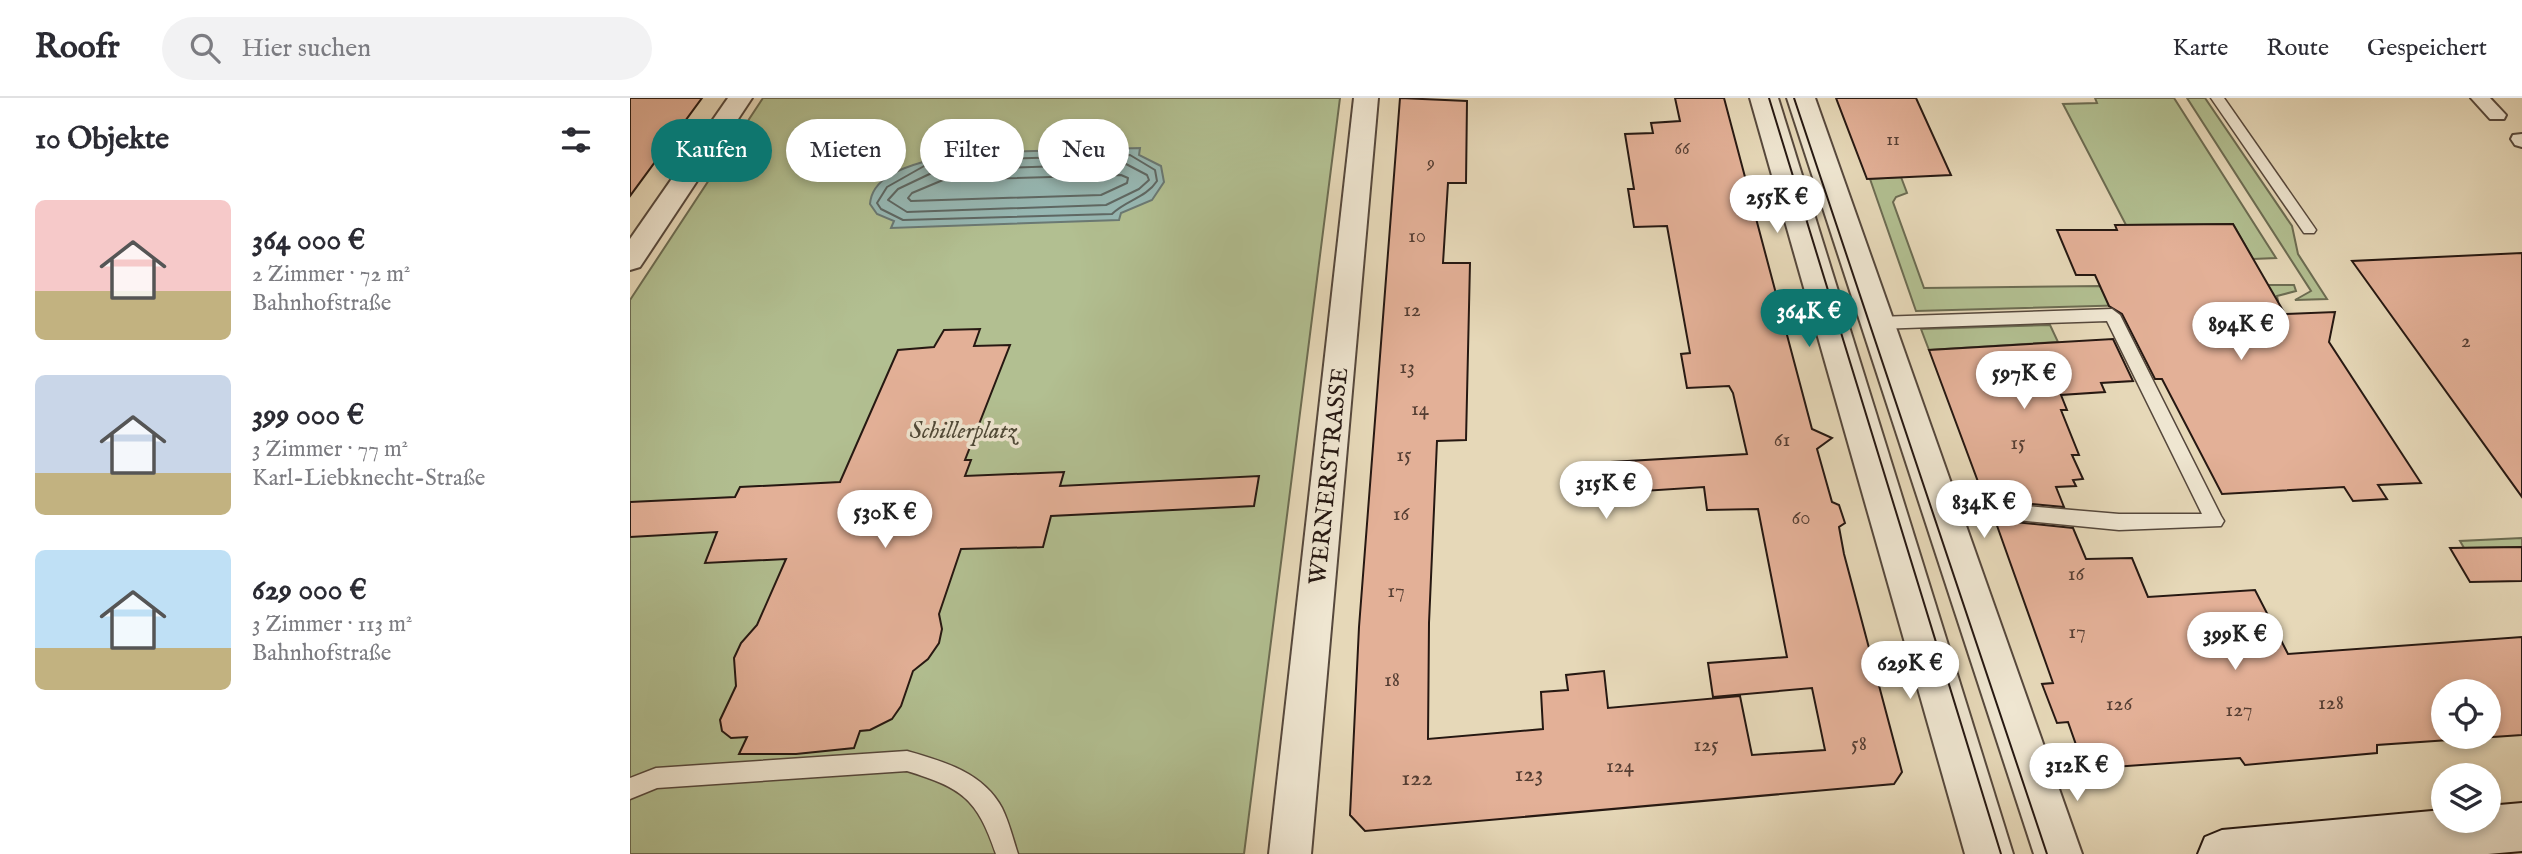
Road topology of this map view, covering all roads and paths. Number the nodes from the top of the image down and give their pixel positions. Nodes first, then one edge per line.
1 (740, 98) edge
2 (1366, 98) edge
3 (1764, 98) edge
4 (1801, 98) edge
5 (2217, 98) edge
6 (2480, 98) edge
7 (2497, 115) dead end
8 (2309, 230) dead end
9 (630, 260) edge
10 (1877, 323) junction
11 (1941, 510) junction
12 (630, 789) edge
13 (2522, 827) edge
14 (1007, 854) edge
15 (1290, 854) edge
16 (1989, 854) edge
17 (2058, 854) edge
18 (2222, 854) edge

1 - 9 street
2 - 15 street, WERNERSTRASSE
3 - 16 street
4 - 10 street
5 - 8 lane
6 - 7 street
10 - 11 street
10 - 11 lane
11 - 17 street
12 - 14 lane
13 - 18 street

